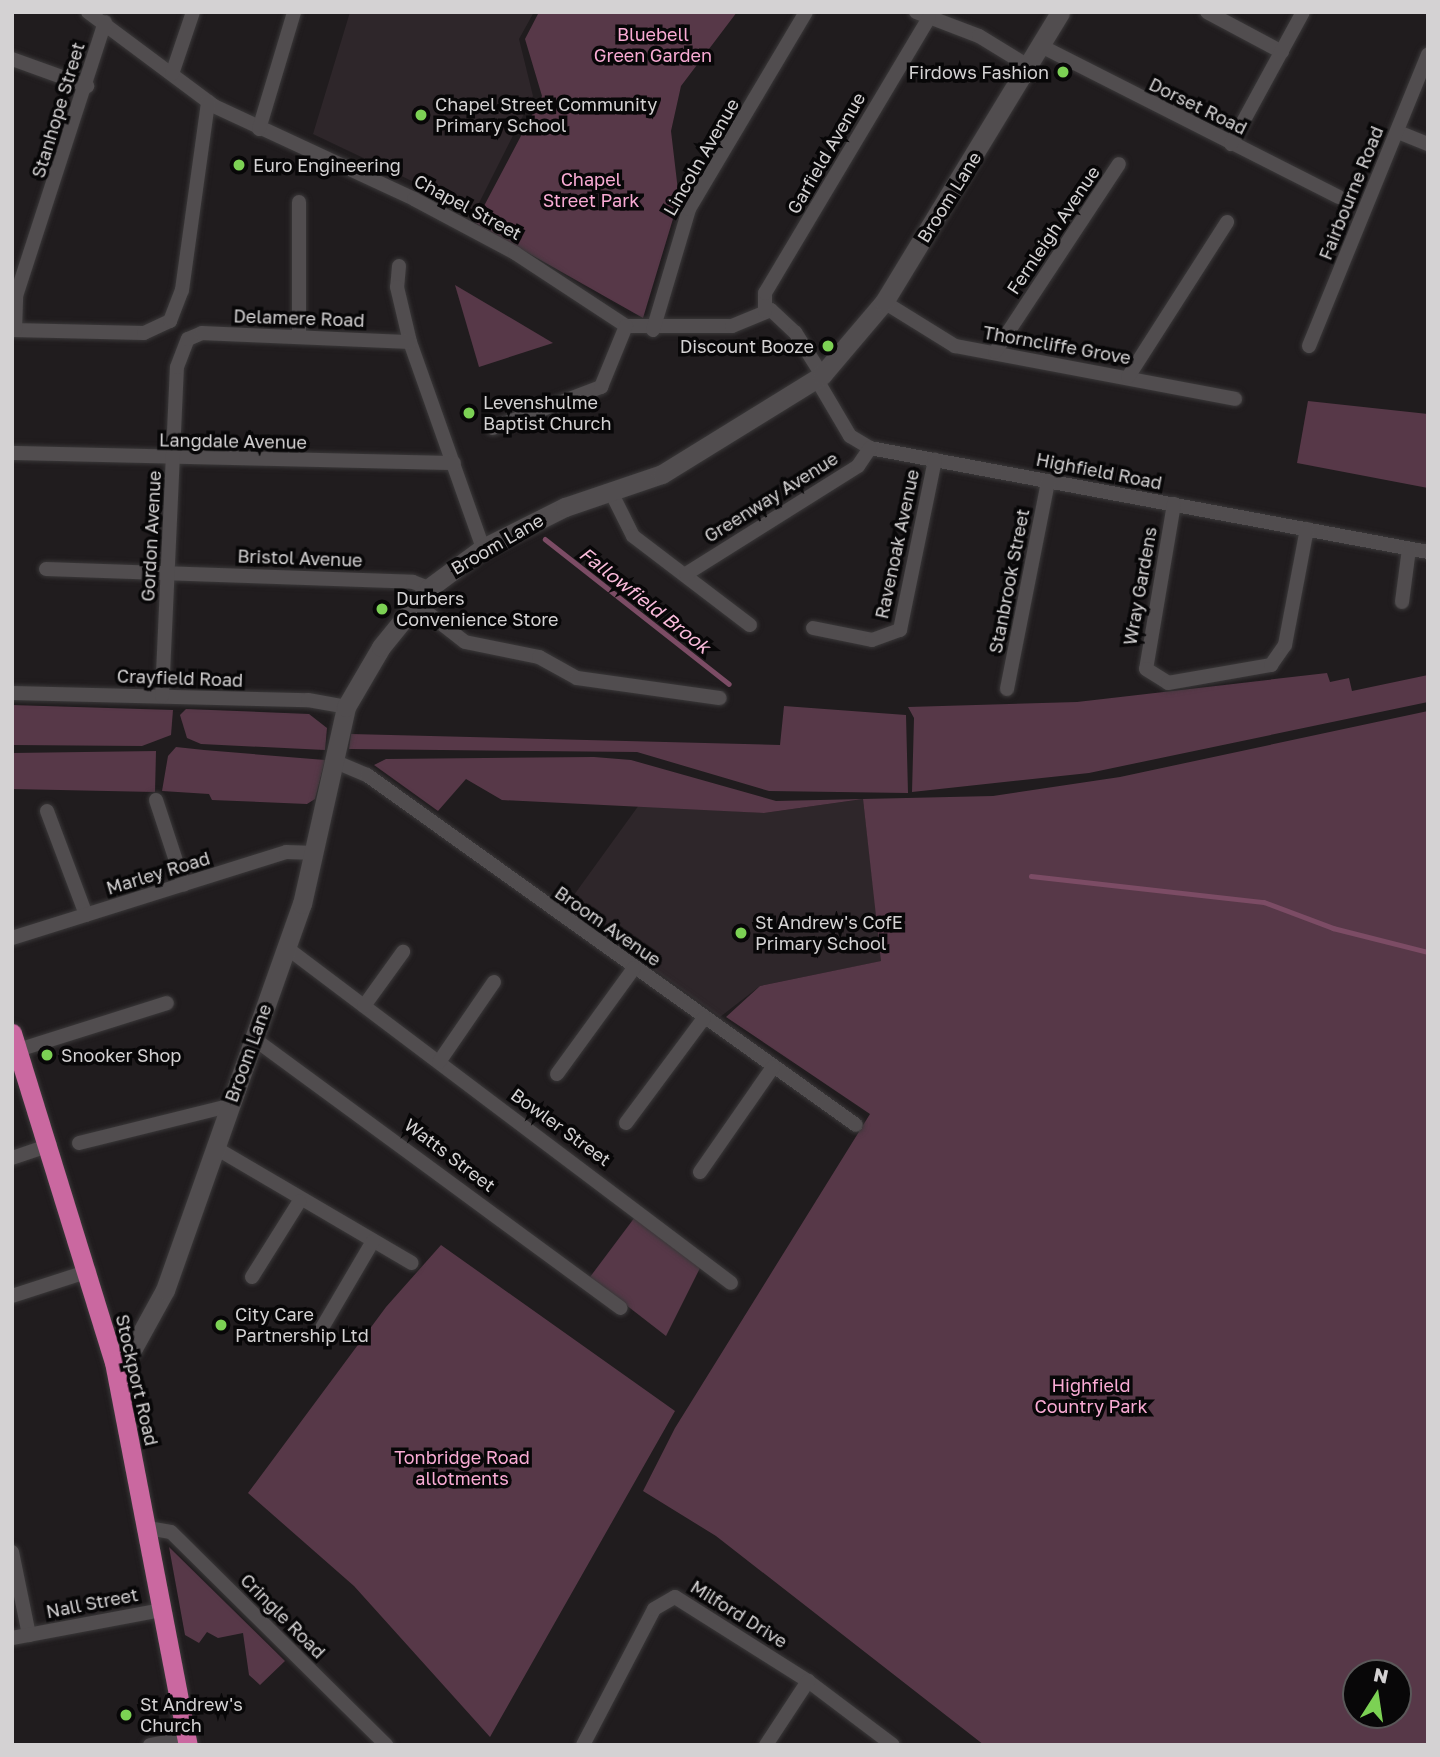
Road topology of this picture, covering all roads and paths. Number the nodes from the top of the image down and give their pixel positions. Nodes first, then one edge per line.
1 (89, 12) edge
2 (194, 12) edge
3 (294, 12) edge
4 (806, 12) edge
5 (1060, 12) edge
6 (1207, 12) edge
7 (1303, 12) edge
8 (923, 15) edge
9 (105, 22) junction
10 (1041, 46) junction
11 (1282, 52) junction
12 (1428, 54) edge
13 (12, 59) edge
14 (1028, 66) junction
15 (172, 74) junction
16 (87, 86) junction
17 (208, 102) junction
18 (259, 129) junction
19 (1398, 132) junction
20 (1231, 144) junction
21 (1428, 144) edge
22 (1119, 164) dead end
23 (1339, 198) dead end
24 (299, 202) dead end
25 (1227, 222) dead end
26 (399, 266) dead end
27 (884, 302) junction
28 (765, 311) junction
29 (626, 326) junction
30 (14, 330) edge
31 (653, 330) junction
32 (299, 337) junction
33 (188, 339) joint
34 (410, 342) junction
35 (1309, 346) dead end
36 (995, 352) junction
37 (820, 377) junction
38 (1128, 377) junction
39 (1236, 399) dead end
40 (493, 428) dead end
41 (870, 448) junction
42 (12, 453) edge
43 (935, 460) junction
44 (174, 461) junction
45 (454, 464) junction
46 (1048, 481) junction
47 (611, 492) junction
48 (1174, 505) junction
49 (1307, 529) junction
50 (483, 548) junction
51 (1409, 549) junction
52 (1428, 552) edge
53 (47, 569) dead end
54 (169, 573) junction
55 (686, 574) junction
56 (429, 588) junction
57 (1402, 601) dead end
58 (415, 603) junction
59 (750, 625) dead end
60 (813, 628) dead end
61 (682, 674) dead end
62 (1007, 689) dead end
63 (684, 690) junction
64 (12, 693) edge
65 (162, 696) junction
66 (720, 698) dead end
67 (344, 716) junction
68 (335, 767) junction
69 (156, 800) dead end
70 (47, 811) dead end
71 (316, 853) junction
72 (184, 885) junction
73 (86, 915) junction
74 (12, 938) edge
75 (287, 948) junction
76 (403, 952) dead end
77 (634, 968) junction
78 (494, 982) dead end
79 (167, 1003) dead end
80 (364, 1006) junction
81 (704, 1018) junction
82 (253, 1038) junction
83 (15, 1041) edge
84 (439, 1062) junction
85 (773, 1067) junction
86 (557, 1074) dead end
87 (229, 1106) junction
88 (626, 1123) dead end
89 (856, 1125) dead end
90 (79, 1143) dead end
91 (50, 1145) junction
92 (214, 1147) junction
93 (12, 1158) edge
94 (700, 1172) dead end
95 (299, 1202) junction
96 (373, 1241) junction
97 (412, 1264) dead end
98 (89, 1271) junction
99 (252, 1277) dead end
100 (731, 1283) dead end
101 (12, 1296) edge
102 (621, 1308) dead end
103 (318, 1333) dead end
104 (114, 1362) junction
105 (148, 1528) junction
106 (12, 1552) edge
107 (162, 1610) junction
108 (29, 1635) junction
109 (12, 1638) edge
110 (808, 1681) junction
111 (187, 1742) edge
112 (150, 1745) edge
113 (386, 1745) edge
114 (583, 1745) edge
115 (766, 1745) edge
116 (893, 1745) edge

1 - 9 street, Chapel Street
2 - 15 street
3 - 18 street
4 - 31 street, Lincoln Avenue
5 - 10 main road, Broom Lane
6 - 11 street
7 - 11 street
8 - 14 street
8 - 28 street, Garfield Avenue
9 - 15 street, Chapel Street
9 - 16 street, Stanhope Street
10 - 14 main road, Broom Lane
10 - 20 street, Dorset Road
11 - 20 street
12 - 19 street, Fairbourne Road
13 - 16 street
14 - 27 main road, Broom Lane
15 - 17 street, Chapel Street
16 - 30 street, Stanhope Street
17 - 18 street, Chapel Street
17 - 30 street
18 - 29 street, Chapel Street
19 - 21 street
19 - 35 street, Fairbourne Road
20 - 23 street, Dorset Road
22 - 36 street, Fernleigh Avenue
24 - 32 street
25 - 38 street
26 - 34 street
27 - 36 street, Thorncliffe Grove
27 - 37 main road, Broom Lane
28 - 31 street, Chapel Street
28 - 37 street
29 - 31 street, Chapel Street
29 - 40 street
32 - 33 street, Delamere Road
32 - 34 street, Delamere Road
33 - 44 street, Gordon Avenue
34 - 45 street
36 - 38 street, Thorncliffe Grove
37 - 41 street, Highfield Road
37 - 47 main road, Broom Lane
38 - 39 street, Thorncliffe Grove
41 - 43 street, Highfield Road
41 - 55 street, Greenway Avenue
42 - 44 street, Langdale Avenue
43 - 46 street, Highfield Road
43 - 60 street, Ravenoak Avenue
44 - 45 street, Langdale Avenue
44 - 54 street, Gordon Avenue
45 - 50 street
46 - 48 street, Highfield Road
46 - 62 street, Stanbrook Street
47 - 50 main road, Broom Lane
47 - 55 street
48 - 49 street, Highfield Road
48 - 49 street, Wray Gardens
49 - 51 street, Highfield Road
50 - 56 main road, Broom Lane
51 - 52 street, Highfield Road
51 - 57 street
53 - 54 street, Bristol Avenue
54 - 56 street, Bristol Avenue
54 - 65 street, Gordon Avenue
55 - 59 street
56 - 58 main road, Broom Lane
58 - 63 street
58 - 67 main road, Broom Lane
61 - 63 street
63 - 66 street
64 - 65 street, Crayfield Road
65 - 67 street, Crayfield Road
67 - 68 main road, Broom Lane
68 - 71 main road, Broom Lane
68 - 77 street, Broom Avenue
69 - 72 street
70 - 73 street
71 - 72 street, Marley Road
71 - 75 main road, Broom Lane
72 - 73 street, Marley Road
73 - 74 street, Marley Road
75 - 80 street, Bowler Street
75 - 82 main road, Broom Lane
76 - 80 street
77 - 81 street, Broom Avenue
77 - 86 street
78 - 84 street
79 - 83 street
80 - 84 street, Bowler Street
81 - 85 street, Broom Avenue
81 - 88 street
82 - 87 main road, Broom Lane
82 - 102 street, Watts Street
83 - 91 highway, Stockport Road
84 - 100 street, Bowler Street
85 - 89 street, Broom Avenue
85 - 94 street
87 - 90 street
87 - 92 main road, Broom Lane
91 - 93 street
91 - 98 highway, Stockport Road
92 - 95 street
92 - 104 main road, Broom Lane
95 - 96 street
95 - 99 street
96 - 97 street
96 - 103 street
98 - 101 street
98 - 104 highway, Stockport Road
104 - 105 highway, Stockport Road
105 - 107 highway, Stockport Road
105 - 113 street, Cringle Road
106 - 108 street
107 - 108 street, Nall Street
107 - 111 highway, Stockport Road
108 - 109 street, Nall Street
110 - 114 street, Milford Drive
110 - 115 street
110 - 116 street, Milford Drive
111 - 112 street

